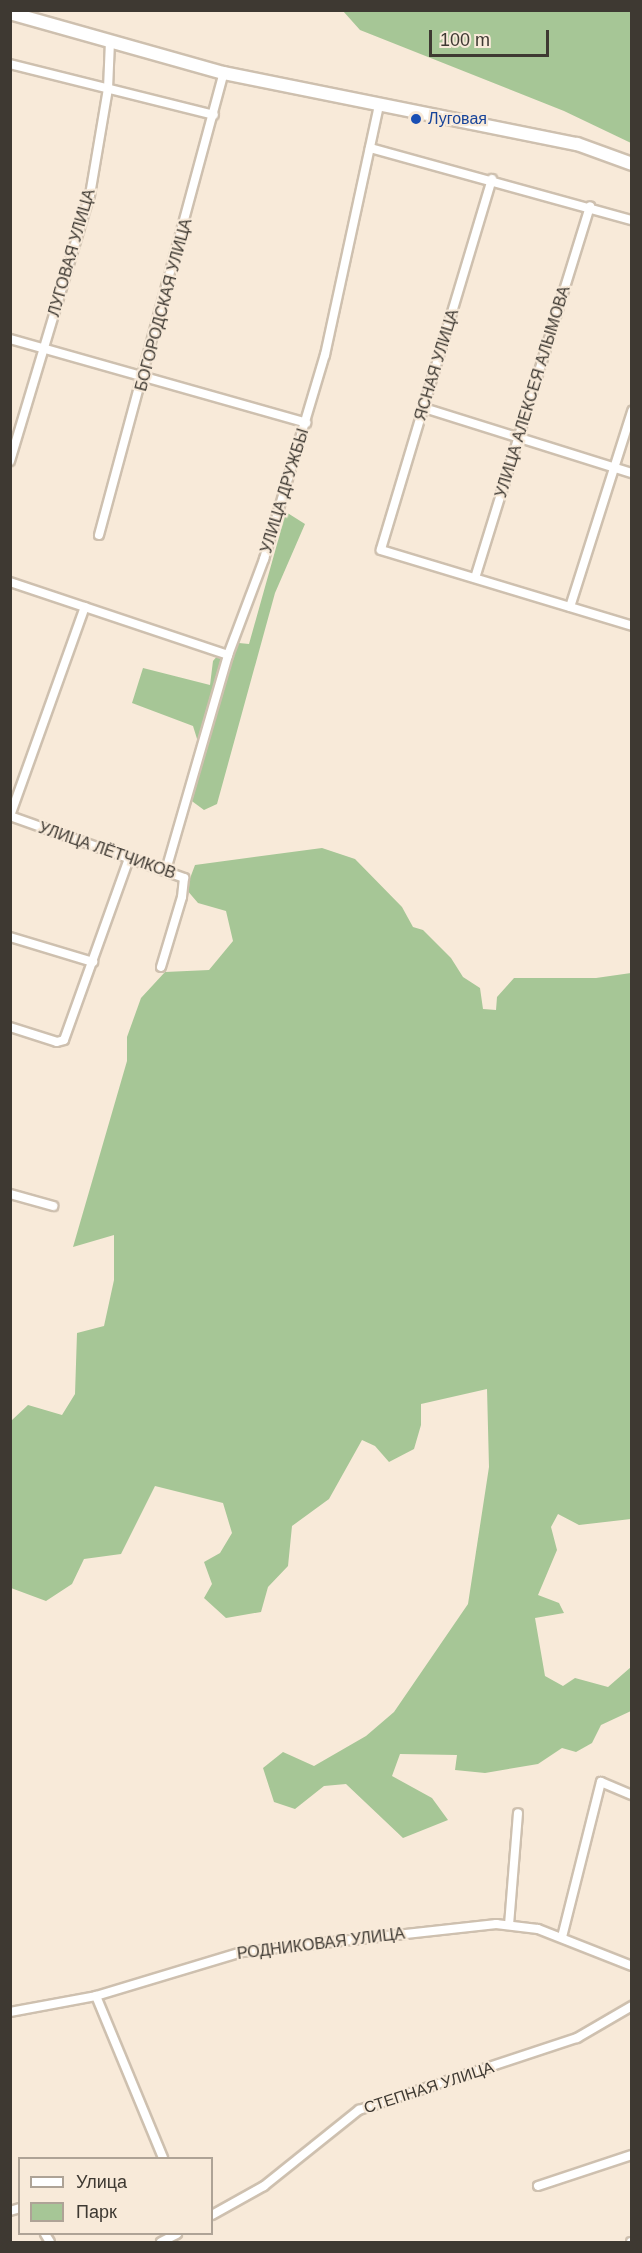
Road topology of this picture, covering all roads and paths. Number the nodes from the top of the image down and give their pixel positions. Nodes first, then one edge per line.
1 (10, 13) edge
2 (110, 41) junction
3 (10, 64) edge
4 (224, 73) junction
5 (108, 89) junction
6 (379, 105) junction
7 (214, 115) junction
8 (370, 148) junction
9 (632, 164) edge
10 (492, 179) junction
11 (590, 207) junction
12 (632, 220) edge
13 (10, 339) edge
14 (45, 349) junction
15 (145, 376) junction
16 (424, 408) junction
17 (632, 411) edge
18 (306, 423) junction
19 (519, 436) junction
20 (10, 461) edge
21 (614, 467) junction
22 (632, 473) edge
23 (99, 535) dead end
24 (475, 578) junction
25 (10, 582) edge
26 (85, 607) junction
27 (570, 607) junction
28 (632, 626) edge
29 (228, 655) junction
30 (10, 816) edge
31 (129, 858) junction
32 (166, 870) junction
33 (10, 937) edge
34 (93, 962) junction
35 (160, 967) dead end
36 (10, 1027) edge
37 (10, 1194) edge
38 (53, 1206) dead end
39 (632, 1795) edge
40 (518, 1813) dead end
41 (509, 1926) junction
42 (562, 1937) junction
43 (632, 1966) edge
44 (96, 1996) junction
45 (632, 2006) edge
46 (10, 2012) edge
47 (632, 2155) edge
48 (163, 2157) edge
49 (538, 2186) dead end
50 (213, 2214) edge
51 (175, 2235) edge
52 (161, 2242) edge

1 - 2 main road
2 - 4 main road
2 - 5 street, ЛУГОВАЯ УЛИЦА
3 - 5 street
4 - 6 main road
4 - 7 street, БОГОРОДСКАЯ УЛИЦА
5 - 7 street
5 - 14 street, ЛУГОВАЯ УЛИЦА
6 - 8 street, УЛИЦА ДРУЖБЫ
6 - 9 main road
7 - 15 street, БОГОРОДСКАЯ УЛИЦА
8 - 10 street
8 - 18 street, УЛИЦА ДРУЖБЫ
10 - 11 street
10 - 16 street, ЯСНАЯ УЛИЦА
11 - 12 street
11 - 19 street, УЛИЦА АЛЕКСЕЯ АЛЫМОВА
13 - 14 street
14 - 15 street
14 - 20 street, ЛУГОВАЯ УЛИЦА
15 - 18 street
15 - 23 street, БОГОРОДСКАЯ УЛИЦА
16 - 19 street
16 - 24 street, ЯСНАЯ УЛИЦА
17 - 21 street
18 - 29 street, УЛИЦА ДРУЖБЫ
19 - 21 street
19 - 24 street, УЛИЦА АЛЕКСЕЯ АЛЫМОВА
21 - 22 street
21 - 27 street
24 - 27 street
25 - 26 street
26 - 29 street
26 - 30 street
27 - 28 street
29 - 32 street, УЛИЦА ДРУЖБЫ
30 - 31 street, УЛИЦА ЛЁТЧИКОВ
31 - 32 street, УЛИЦА ЛЁТЧИКОВ
31 - 34 street
32 - 35 street, УЛИЦА ЛЁТЧИКОВ
33 - 34 street
34 - 36 street
37 - 38 street
39 - 42 street
40 - 41 street
41 - 42 street, РОДНИКОВАЯ УЛИЦА
41 - 44 street, РОДНИКОВАЯ УЛИЦА
42 - 43 street, РОДНИКОВАЯ УЛИЦА
44 - 46 street, РОДНИКОВАЯ УЛИЦА
44 - 48 street
45 - 50 street, СТЕПНАЯ УЛИЦА
47 - 49 street
51 - 52 street

